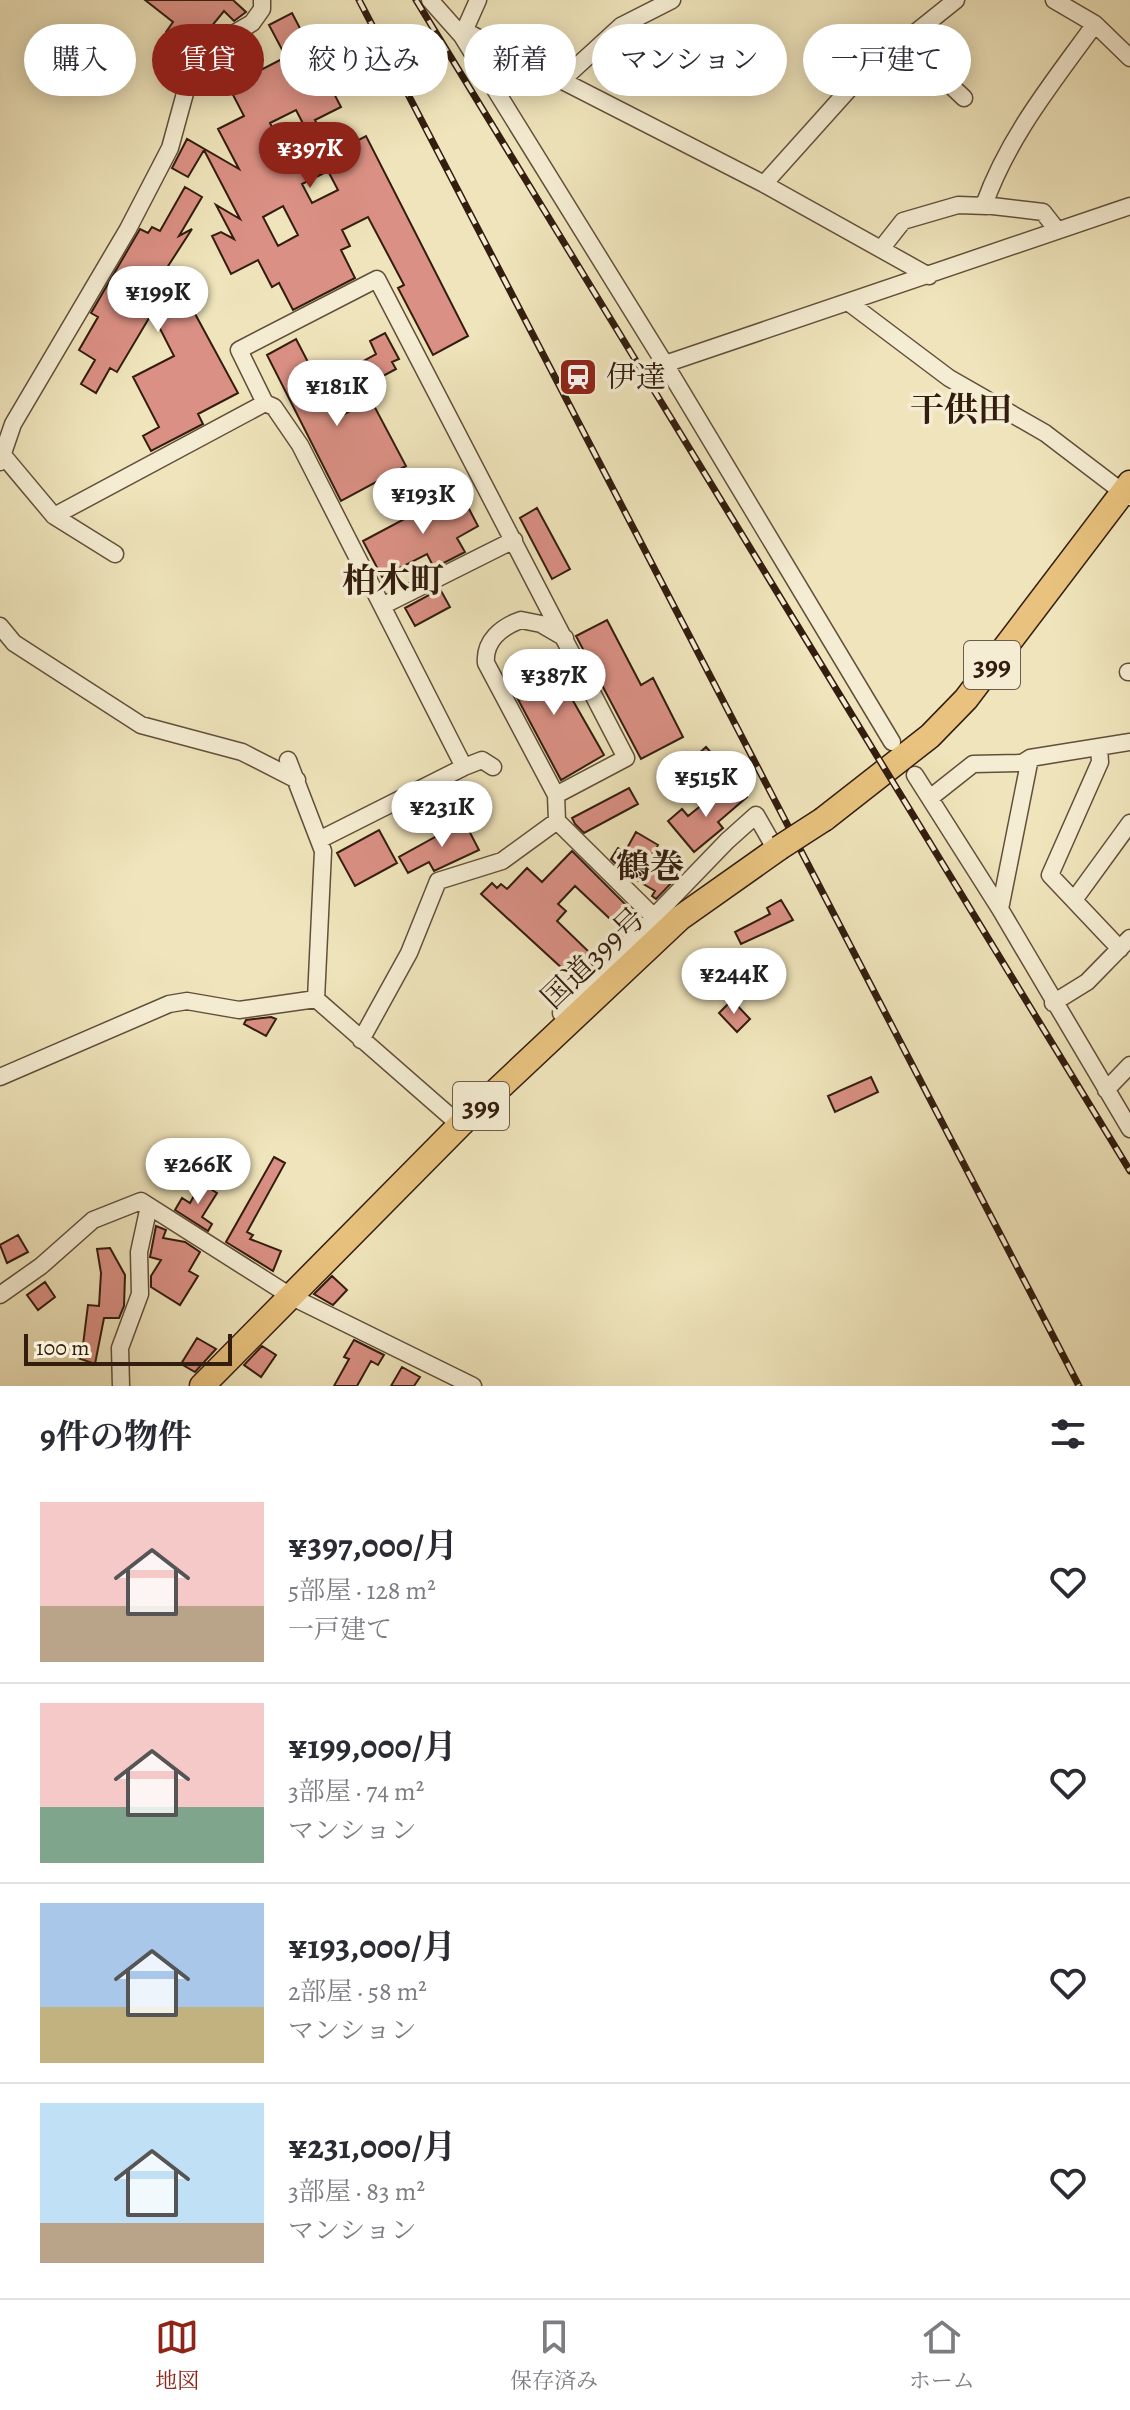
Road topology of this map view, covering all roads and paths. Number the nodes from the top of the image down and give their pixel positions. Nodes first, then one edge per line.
1 (262, 0) edge
2 (430, 0) edge
3 (478, 0) edge
4 (672, 0) edge
5 (956, 0) edge
6 (1054, 0) edge
7 (927, 24) edge
8 (1095, 24) junction
9 (463, 34) junction
10 (1130, 58) edge
11 (576, 67) edge
12 (576, 89) edge
13 (840, 96) edge
14 (764, 184) junction
15 (987, 206) junction
16 (1130, 206) edge
17 (1057, 230) junction
18 (881, 249) junction
19 (929, 276) junction
20 (848, 302) junction
21 (665, 364) junction
22 (265, 403) junction
23 (1, 458) edge
24 (1128, 491) edge
25 (54, 516) junction
26 (514, 540) junction
27 (115, 554) dead end
28 (382, 606) junction
29 (0, 626) edge
30 (565, 638) junction
31 (892, 742) dead end
32 (1130, 742) edge
33 (1099, 748) junction
34 (1030, 758) junction
35 (288, 760) dead end
36 (464, 767) junction
37 (493, 767) dead end
38 (915, 775) dead end
39 (297, 780) junction
40 (556, 795) junction
41 (930, 798) junction
42 (557, 821) junction
43 (1130, 823) edge
44 (319, 840) junction
45 (778, 849) junction
46 (1074, 900) junction
47 (1000, 909) junction
48 (654, 917) junction
49 (1125, 943) edge
50 (316, 999) junction
51 (1053, 1003) junction
52 (361, 1040) junction
53 (1130, 1065) edge
54 (0, 1077) edge
55 (1106, 1090) junction
56 (495, 1093) junction
57 (460, 1125) junction
58 (1130, 1129) edge
59 (149, 1206) junction
60 (0, 1294) edge
61 (292, 1297) junction
62 (121, 1386) edge
63 (202, 1386) edge
64 (473, 1386) edge

1 - 23 street
2 - 9 street
3 - 9 street
4 - 11 street
5 - 7 street
6 - 8 street
8 - 10 street
8 - 15 street
9 - 21 street
12 - 14 street
13 - 14 street
14 - 18 street
15 - 17 street
15 - 18 street
16 - 17 street
17 - 19 street
18 - 19 street
19 - 20 street
20 - 21 street
20 - 24 street
21 - 31 street
22 - 25 street
22 - 26 street
22 - 28 street
23 - 25 street
24 - 45 highway, 国道399号 / 399, bridge
25 - 27 street
26 - 28 street
26 - 30 street
28 - 36 street
29 - 39 street
30 - 40 street
30 - 40 street
32 - 33 street
33 - 34 street
33 - 46 street
34 - 41 street
34 - 47 street
35 - 39 street
36 - 37 street
36 - 44 street
38 - 41 street
39 - 44 street
40 - 42 street
41 - 47 street
42 - 48 street
42 - 52 street
43 - 46 street
44 - 50 street
45 - 48 street
45 - 56 highway, 国道399号 / 399
46 - 49 street
47 - 51 street
48 - 56 street
49 - 51 street
50 - 52 street
50 - 54 street
51 - 55 street
52 - 57 street
53 - 55 street
55 - 58 street
56 - 57 highway, 国道399号 / 399
57 - 61 highway, 国道399号 / 399
59 - 60 street
59 - 61 street
59 - 62 street
61 - 63 highway, 国道399号 / 399
61 - 64 street

